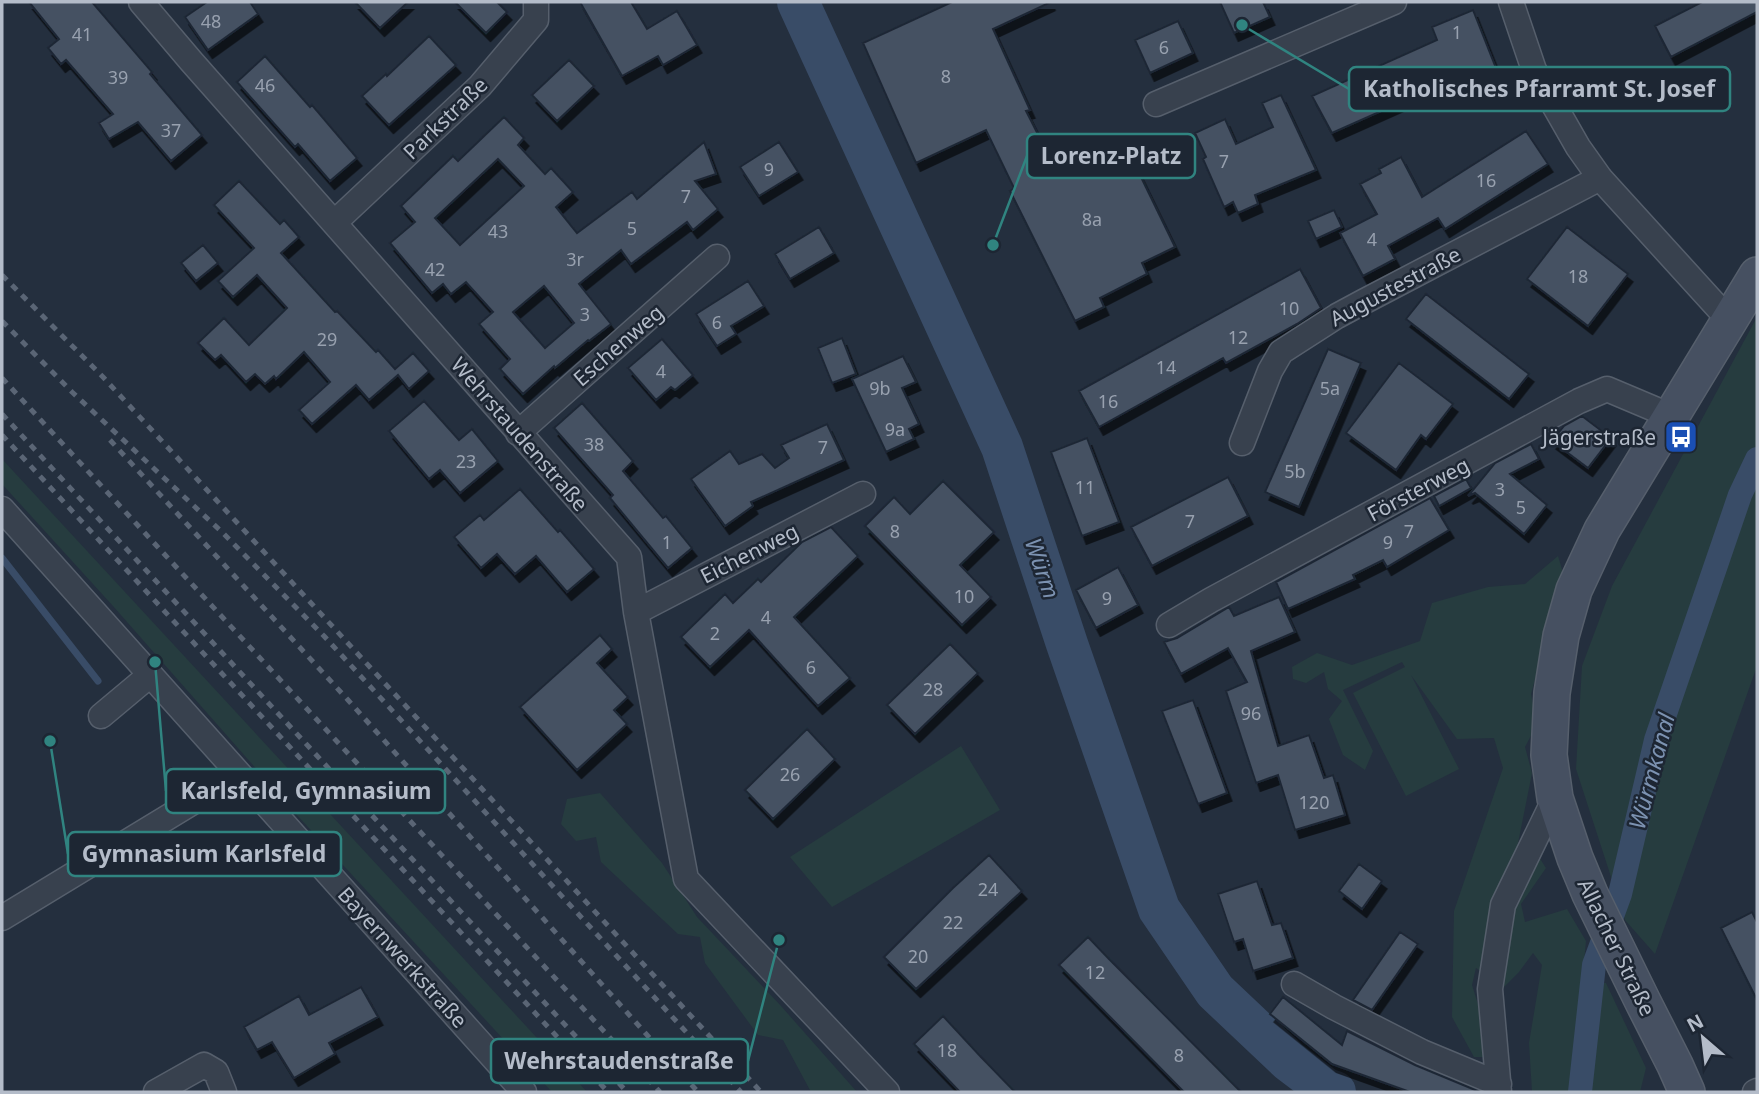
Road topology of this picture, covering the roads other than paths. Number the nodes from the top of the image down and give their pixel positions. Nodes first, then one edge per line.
1 (141, 2) edge
2 (536, 2) edge
3 (1394, 2) edge
4 (1511, 2) edge
5 (1156, 104) dead end
6 (1600, 178) junction
7 (334, 223) junction
8 (717, 257) dead end
9 (1757, 275) edge
10 (1730, 321) junction
11 (1671, 416) junction
12 (519, 433) junction
13 (1242, 443) dead end
14 (863, 494) dead end
15 (2, 509) edge
16 (636, 612) junction
17 (1169, 625) dead end
18 (150, 675) junction
19 (102, 716) dead end
20 (239, 774) junction
21 (1555, 798) junction
22 (2, 918) edge
23 (1294, 984) dead end
24 (1499, 1088) edge
25 (156, 1092) edge
26 (224, 1092) edge
27 (524, 1092) edge
28 (887, 1092) edge
29 (1687, 1092) edge

1 - 7 street, Wehrstaudenstraße
2 - 7 street, Parkstraße
3 - 5 street
4 - 6 street
6 - 10 street
6 - 13 street, Augustestraße
7 - 12 street, Wehrstaudenstraße
8 - 12 street, Eschenweg
9 - 10 street, Allacher Straße
10 - 11 street, Allacher Straße
11 - 17 street, Försterweg
11 - 21 street, Allacher Straße
12 - 16 street, Wehrstaudenstraße
14 - 16 street, Eichenweg
15 - 18 street, Bayernwerkstraße
16 - 28 street, Wehrstaudenstraße
18 - 19 street
18 - 20 street, Bayernwerkstraße
20 - 22 street
20 - 27 street, Bayernwerkstraße
21 - 24 street
21 - 29 street, Allacher Straße
23 - 24 street
25 - 26 street

